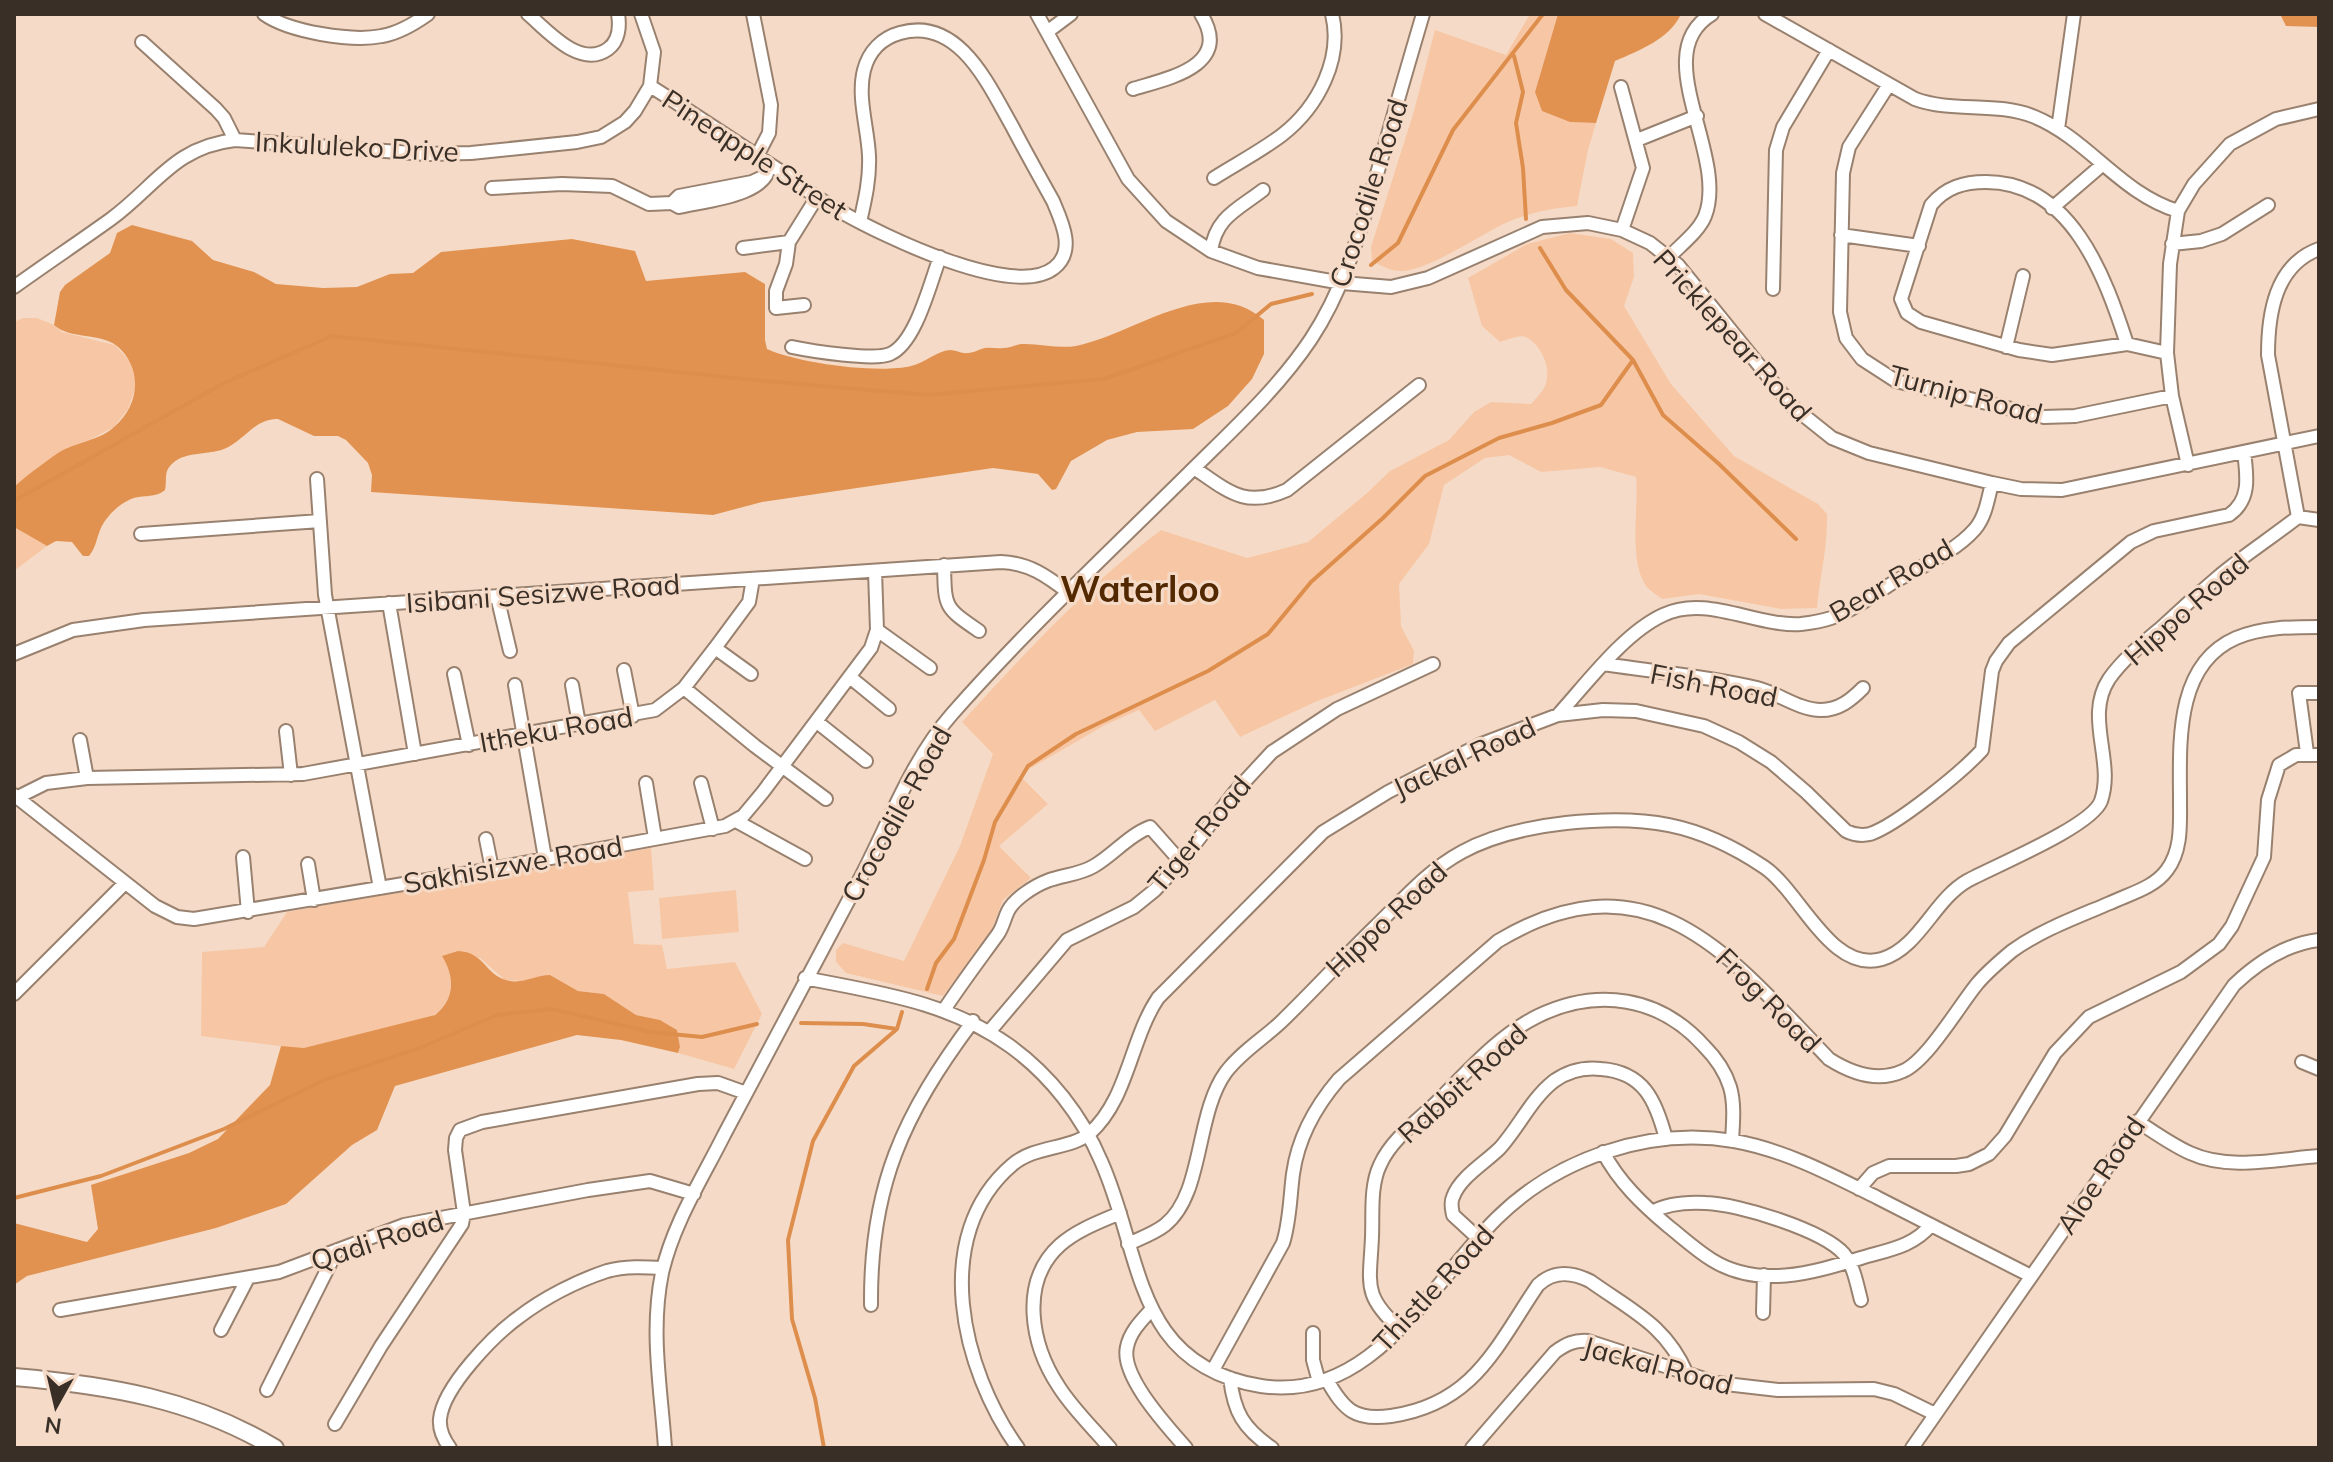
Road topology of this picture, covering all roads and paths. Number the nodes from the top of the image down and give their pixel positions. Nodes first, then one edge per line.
1 (264, 14) edge
2 (428, 14) edge
3 (528, 14) edge
4 (618, 14) edge
5 (641, 14) edge
6 (753, 14) edge
7 (1037, 14) edge
8 (1071, 14) edge
9 (1201, 14) edge
10 (1332, 14) edge
11 (1423, 14) edge
12 (1712, 14) edge
13 (1765, 14) edge
14 (2074, 14) edge
15 (1697, 20) edge
16 (1047, 32) junction
17 (142, 42) dead end
18 (1829, 50) junction
19 (650, 86) junction
20 (1888, 86) junction
21 (1621, 87) dead end
22 (1133, 89) dead end
23 (2319, 109) edge
24 (1697, 116) junction
25 (2058, 129) junction
26 (235, 140) junction
27 (1637, 140) junction
28 (2102, 165) junction
29 (764, 166) junction
30 (1214, 178) dead end
31 (492, 188) dead end
32 (1263, 190) dead end
33 (817, 197) junction
34 (2268, 205) dead end
35 (2052, 208) junction
36 (2178, 211) junction
37 (860, 222) junction
38 (1622, 230) junction
39 (1841, 235) junction
40 (789, 242) junction
41 (2172, 244) junction
42 (1919, 246) junction
43 (743, 248) dead end
44 (2319, 249) edge
45 (1211, 251) junction
46 (940, 257) junction
47 (1669, 257) junction
48 (2023, 276) dead end
49 (1342, 283) junction
50 (14, 287) edge
51 (1773, 289) dead end
52 (804, 305) dead end
53 (2127, 344) junction
54 (792, 347) dead end
55 (2006, 347) junction
56 (2167, 353) junction
57 (1419, 385) dead end
58 (2172, 396) junction
59 (2319, 436) edge
60 (2284, 444) junction
61 (2244, 452) junction
62 (2188, 465) junction
63 (1194, 468) junction
64 (317, 479) dead end
65 (1992, 483) junction
66 (2298, 517) junction
67 (2319, 520) edge
68 (320, 521) junction
69 (141, 534) dead end
70 (944, 565) junction
71 (875, 571) junction
72 (753, 579) junction
73 (1069, 593) junction
74 (497, 596) junction
75 (389, 603) junction
76 (329, 607) junction
77 (2319, 627) edge
78 (877, 630) junction
79 (979, 631) dead end
80 (715, 648) junction
81 (510, 651) dead end
82 (14, 654) edge
83 (1433, 664) dead end
84 (1604, 664) junction
85 (930, 668) dead end
86 (624, 670) dead end
87 (454, 674) dead end
88 (751, 674) dead end
89 (851, 678) junction
90 (515, 685) dead end
91 (572, 685) dead end
92 (684, 688) junction
93 (1863, 688) dead end
94 (2319, 693) edge
95 (889, 709) dead end
96 (1558, 715) junction
97 (633, 716) junction
98 (817, 722) junction
99 (579, 724) junction
100 (286, 731) dead end
101 (524, 734) junction
102 (80, 740) dead end
103 (469, 745) junction
104 (415, 754) junction
105 (2313, 754) edge
106 (866, 761) dead end
107 (356, 765) junction
108 (783, 767) junction
109 (291, 775) junction
110 (87, 778) junction
111 (646, 783) dead end
112 (701, 783) dead end
113 (15, 797) edge
114 (826, 799) dead end
115 (736, 821) junction
116 (713, 829) junction
117 (655, 838) junction
118 (486, 839) dead end
119 (243, 857) dead end
120 (545, 858) junction
121 (805, 859) dead end
122 (1181, 862) junction
123 (308, 864) dead end
124 (492, 869) junction
125 (125, 883) junction
126 (380, 888) junction
127 (314, 900) junction
128 (248, 912) junction
129 (2319, 940) edge
130 (805, 978) junction
131 (14, 994) edge
132 (944, 1010) junction
133 (973, 1021) junction
134 (989, 1032) junction
135 (2302, 1062) dead end
136 (2319, 1069) edge
137 (746, 1093) junction
138 (2137, 1121) junction
139 (1088, 1135) junction
140 (1666, 1139) junction
141 (1732, 1141) junction
142 (1603, 1152) junction
143 (2319, 1156) edge
144 (1859, 1189) junction
145 (694, 1194) junction
146 (1652, 1212) junction
147 (464, 1213) junction
148 (1120, 1213) junction
149 (1931, 1225) junction
150 (1478, 1238) junction
151 (1128, 1244) junction
152 (337, 1250) junction
153 (1849, 1262) junction
154 (663, 1268) junction
155 (1764, 1275) junction
156 (2031, 1276) junction
157 (248, 1278) junction
158 (1861, 1300) dead end
159 (871, 1305) dead end
160 (60, 1310) dead end
161 (1151, 1310) junction
162 (1763, 1313) dead end
163 (1400, 1329) junction
164 (221, 1330) dead end
165 (1313, 1333) dead end
166 (1213, 1370) junction
167 (1687, 1374) junction
168 (14, 1377) edge
169 (1230, 1378) junction
170 (1323, 1381) junction
171 (267, 1390) dead end
172 (1935, 1414) junction
173 (335, 1424) dead end
174 (275, 1448) edge
175 (450, 1448) edge
176 (665, 1448) edge
177 (1018, 1448) edge
178 (1110, 1448) edge
179 (1186, 1448) edge
180 (1272, 1448) edge
181 (1472, 1448) edge
182 (1912, 1448) edge

1 - 2 street
3 - 4 street
5 - 19 street
6 - 29 street
7 - 16 street, Pricklepear Road
8 - 16 street
9 - 22 street
10 - 30 street
11 - 49 street, Crocodile Road
12 - 15 street
13 - 18 street
14 - 25 street
15 - 24 street
16 - 45 street, Pricklepear Road
17 - 26 street
18 - 20 street
18 - 51 street
19 - 26 street, Inkululeko Drive
19 - 29 street, Pineapple Street
20 - 25 street
20 - 39 street, Turnip Road
21 - 27 street
23 - 36 street
24 - 27 street
24 - 47 street
25 - 28 street
26 - 50 street, Inkululeko Drive
27 - 38 street
28 - 35 street
28 - 36 street
29 - 31 street
29 - 33 street, Pineapple Street
32 - 45 street
33 - 37 street, Pineapple Street
33 - 40 street
34 - 41 street
35 - 42 street
35 - 53 street
36 - 41 street
37 - 46 street, Pineapple Street
37 - 46 street, Pineapple Street
38 - 47 street, Pricklepear Road
38 - 49 street, Pricklepear Road
39 - 42 street
39 - 58 street, Turnip Road
40 - 43 street
40 - 52 street
41 - 56 street
42 - 55 street
44 - 60 street
45 - 49 street, Pricklepear Road
46 - 54 street
47 - 65 street, Pricklepear Road
48 - 55 street
49 - 63 street, Crocodile Road
53 - 55 street
53 - 56 street
56 - 58 street
57 - 63 street
58 - 62 street
59 - 60 street, Pricklepear Road
60 - 61 street, Pricklepear Road
60 - 66 street
61 - 62 street, Pricklepear Road
61 - 96 street, Jackal Road
62 - 65 street, Pricklepear Road
63 - 73 street, Crocodile Road
64 - 68 street
65 - 84 street, Bear Road
66 - 67 street
66 - 151 street, Hippo Road
68 - 69 street
68 - 76 street
70 - 71 street, Isibani Sesizwe Road
70 - 73 street, Isibani Sesizwe Road
70 - 79 street
71 - 72 street, Isibani Sesizwe Road
71 - 78 street, Sakhisizwe Road
72 - 74 street, Isibani Sesizwe Road
72 - 80 street, Itheku Road
73 - 130 street, Crocodile Road
74 - 75 street, Isibani Sesizwe Road
74 - 81 street
75 - 76 street, Isibani Sesizwe Road
75 - 104 street
76 - 82 street, Isibani Sesizwe Road
76 - 107 street
77 - 166 street, Frog Road
78 - 85 street
78 - 89 street, Sakhisizwe Road
80 - 88 street
80 - 92 street, Itheku Road
83 - 122 street, Tiger Road
84 - 93 street, Fish Road
84 - 96 street, Bear Road
86 - 97 street
87 - 103 street
89 - 95 street
89 - 98 street, Sakhisizwe Road
90 - 101 street
91 - 99 street
92 - 97 street, Itheku Road
92 - 108 street
94 - 105 street
96 - 139 street, Jackal Road
97 - 99 street, Itheku Road
98 - 106 street
98 - 108 street, Sakhisizwe Road
99 - 101 street, Itheku Road
100 - 109 street
101 - 103 street, Itheku Road
101 - 120 street
102 - 110 street
103 - 104 street, Itheku Road
104 - 107 street, Itheku Road
105 - 144 street
107 - 109 street, Itheku Road
107 - 126 street
108 - 114 street
108 - 115 street, Sakhisizwe Road
109 - 110 street, Itheku Road
110 - 113 street, Itheku Road
111 - 117 street
112 - 116 street
113 - 125 street, Sakhisizwe Road
115 - 116 street, Sakhisizwe Road
115 - 121 street
116 - 117 street, Sakhisizwe Road
117 - 120 street, Sakhisizwe Road
118 - 124 street
119 - 128 street
120 - 124 street, Sakhisizwe Road
122 - 132 street
122 - 134 street, Tiger Road
123 - 127 street
124 - 126 street, Sakhisizwe Road
125 - 128 street, Sakhisizwe Road
125 - 131 street
126 - 127 street, Sakhisizwe Road
127 - 128 street, Sakhisizwe Road
129 - 138 street, Aloe Road
130 - 132 street, Thistle Road
130 - 137 street, Crocodile Road
132 - 133 street, Thistle Road
133 - 134 street, Thistle Road
133 - 159 street
134 - 139 street, Thistle Road
135 - 136 street
137 - 145 street, Crocodile Road
137 - 147 street
138 - 143 street
138 - 156 street, Aloe Road
139 - 148 street, Thistle Road
139 - 177 street
140 - 141 street, Thistle Road
140 - 142 street, Thistle Road
140 - 150 street
141 - 144 street, Thistle Road
141 - 163 street, Rabbit Road
142 - 146 street
142 - 150 street, Thistle Road
144 - 149 street, Thistle Road
145 - 147 street, Qadi Road
145 - 154 street, Crocodile Road
146 - 153 street
146 - 155 street
147 - 152 street, Qadi Road
147 - 173 street
148 - 151 street, Thistle Road
148 - 178 street
149 - 153 street
149 - 156 street, Thistle Road
150 - 163 street, Thistle Road
151 - 161 street, Thistle Road
152 - 157 street, Qadi Road
152 - 171 street
153 - 155 street
153 - 158 street
154 - 175 street
154 - 176 street, Crocodile Road
155 - 162 street
156 - 172 street, Aloe Road
157 - 160 street, Qadi Road
157 - 164 street
161 - 166 street, Thistle Road
161 - 179 street
163 - 170 street, Thistle Road
165 - 170 street
166 - 169 street, Thistle Road
167 - 170 street
167 - 172 street, Jackal Road
167 - 181 street, Jackal Road
168 - 174 main road
169 - 170 street, Thistle Road
169 - 180 street
172 - 182 street, Aloe Road

